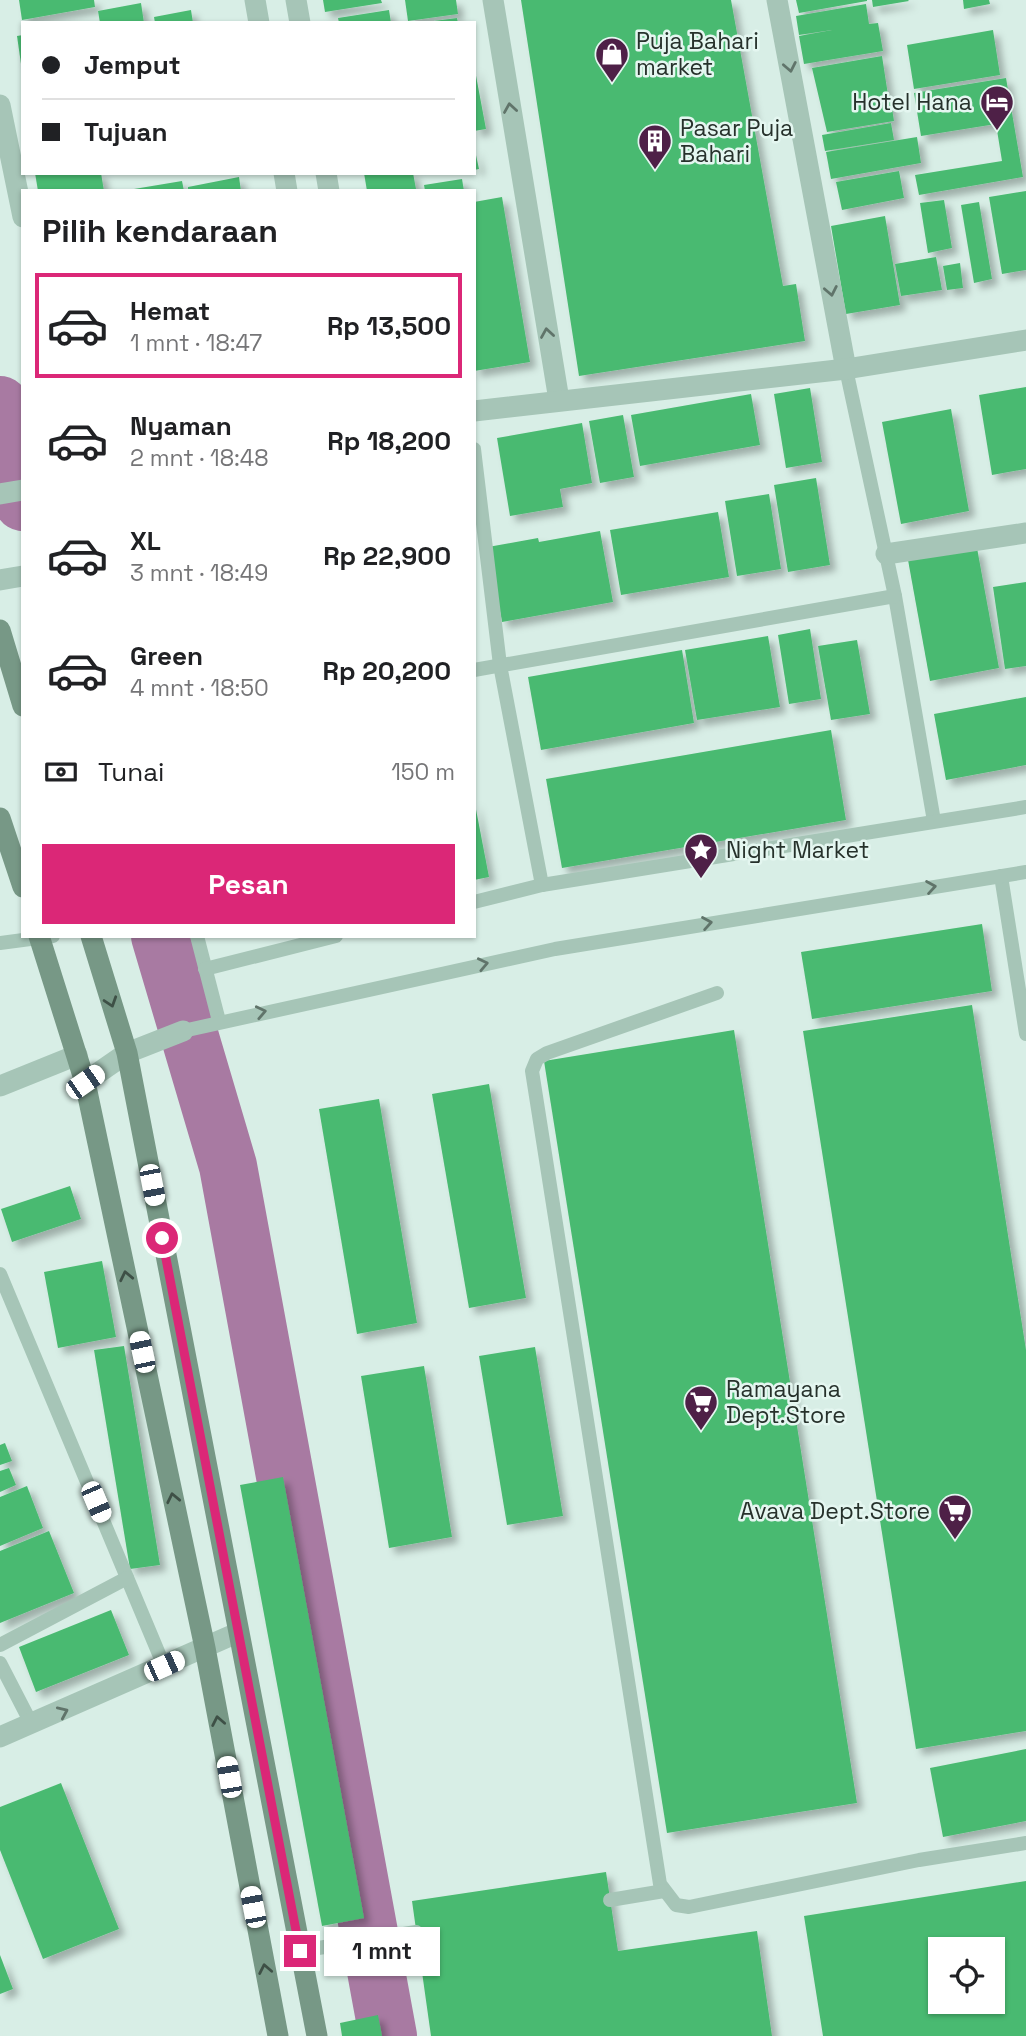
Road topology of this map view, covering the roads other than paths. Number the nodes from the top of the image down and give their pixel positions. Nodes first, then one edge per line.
1 (255, 0) edge
2 (296, 0) edge
3 (493, 0) edge
4 (777, 0) edge
5 (259, 21) edge
6 (300, 21) edge
7 (0, 105) edge
8 (21, 207) edge
9 (1026, 340) edge
10 (846, 369) junction
11 (559, 400) junction
12 (476, 411) edge
13 (476, 466) edge
14 (1026, 533) edge
15 (886, 555) junction
16 (21, 576) edge
17 (0, 580) edge
18 (895, 596) junction
19 (0, 630) edge
20 (500, 666) junction
21 (6, 669) edge
22 (476, 670) edge
23 (21, 702) edge
24 (1026, 807) edge
25 (0, 818) edge
26 (934, 821) junction
27 (1026, 872) edge
28 (1000, 876) junction
29 (21, 881) edge
30 (542, 885) junction
31 (476, 902) edge
32 (37, 938) edge
33 (44, 938) edge
34 (92, 938) edge
35 (198, 938) edge
36 (328, 938) edge
37 (0, 943) edge
38 (1020, 957) edge
39 (205, 968) junction
40 (717, 993) dead end
41 (219, 1021) junction
42 (189, 1029) joint
43 (1026, 1034) edge
44 (127, 1053) junction
45 (77, 1055) junction
46 (85, 1082) junction
47 (0, 1086) edge
48 (0, 1274) edge
49 (127, 1578) junction
50 (237, 1633) junction
51 (0, 1645) edge
52 (205, 1648) junction
53 (0, 1663) edge
54 (164, 1666) junction
55 (32, 1725) junction
56 (0, 1737) edge
57 (1026, 1843) edge
58 (664, 1891) junction
59 (610, 1900) dead end
60 (416, 1931) dead end
61 (300, 1951) junction
62 (278, 2036) edge
63 (317, 2036) edge

1 - 5 street
2 - 6 street
11 -> 3 street
4 -> 10 street
7 - 8 street
9 - 10 street
10 - 11 street
10 - 15 lane
11 - 12 street
13 - 20 lane
14 - 15 street
15 - 18 lane
16 - 17 street
18 - 20 lane
18 - 26 lane
19 - 21 street
20 - 22 lane
20 - 30 lane
21 - 23 street
24 - 26 lane
25 - 29 street
26 - 30 lane
27 - 28 lane
28 - 38 lane
41 -> 28 lane
30 - 31 lane
32 - 37 lane
33 - 45 street
34 -> 44 street
35 - 39 lane
36 - 39 lane
38 - 43 lane
39 - 41 lane
40 - 58 lane
41 - 42 lane
42 - 44 street
44 - 46 street
44 - 50 street
45 - 46 street
45 - 47 street
52 -> 46 street
48 - 49 lane
49 - 51 lane
49 - 54 lane
50 - 52 street
50 - 61 street
52 - 54 street
62 -> 52 street
53 - 55 lane
55 -> 54 street
55 - 56 street
57 - 58 lane
58 - 59 lane
60 - 61 lane
61 - 63 street

